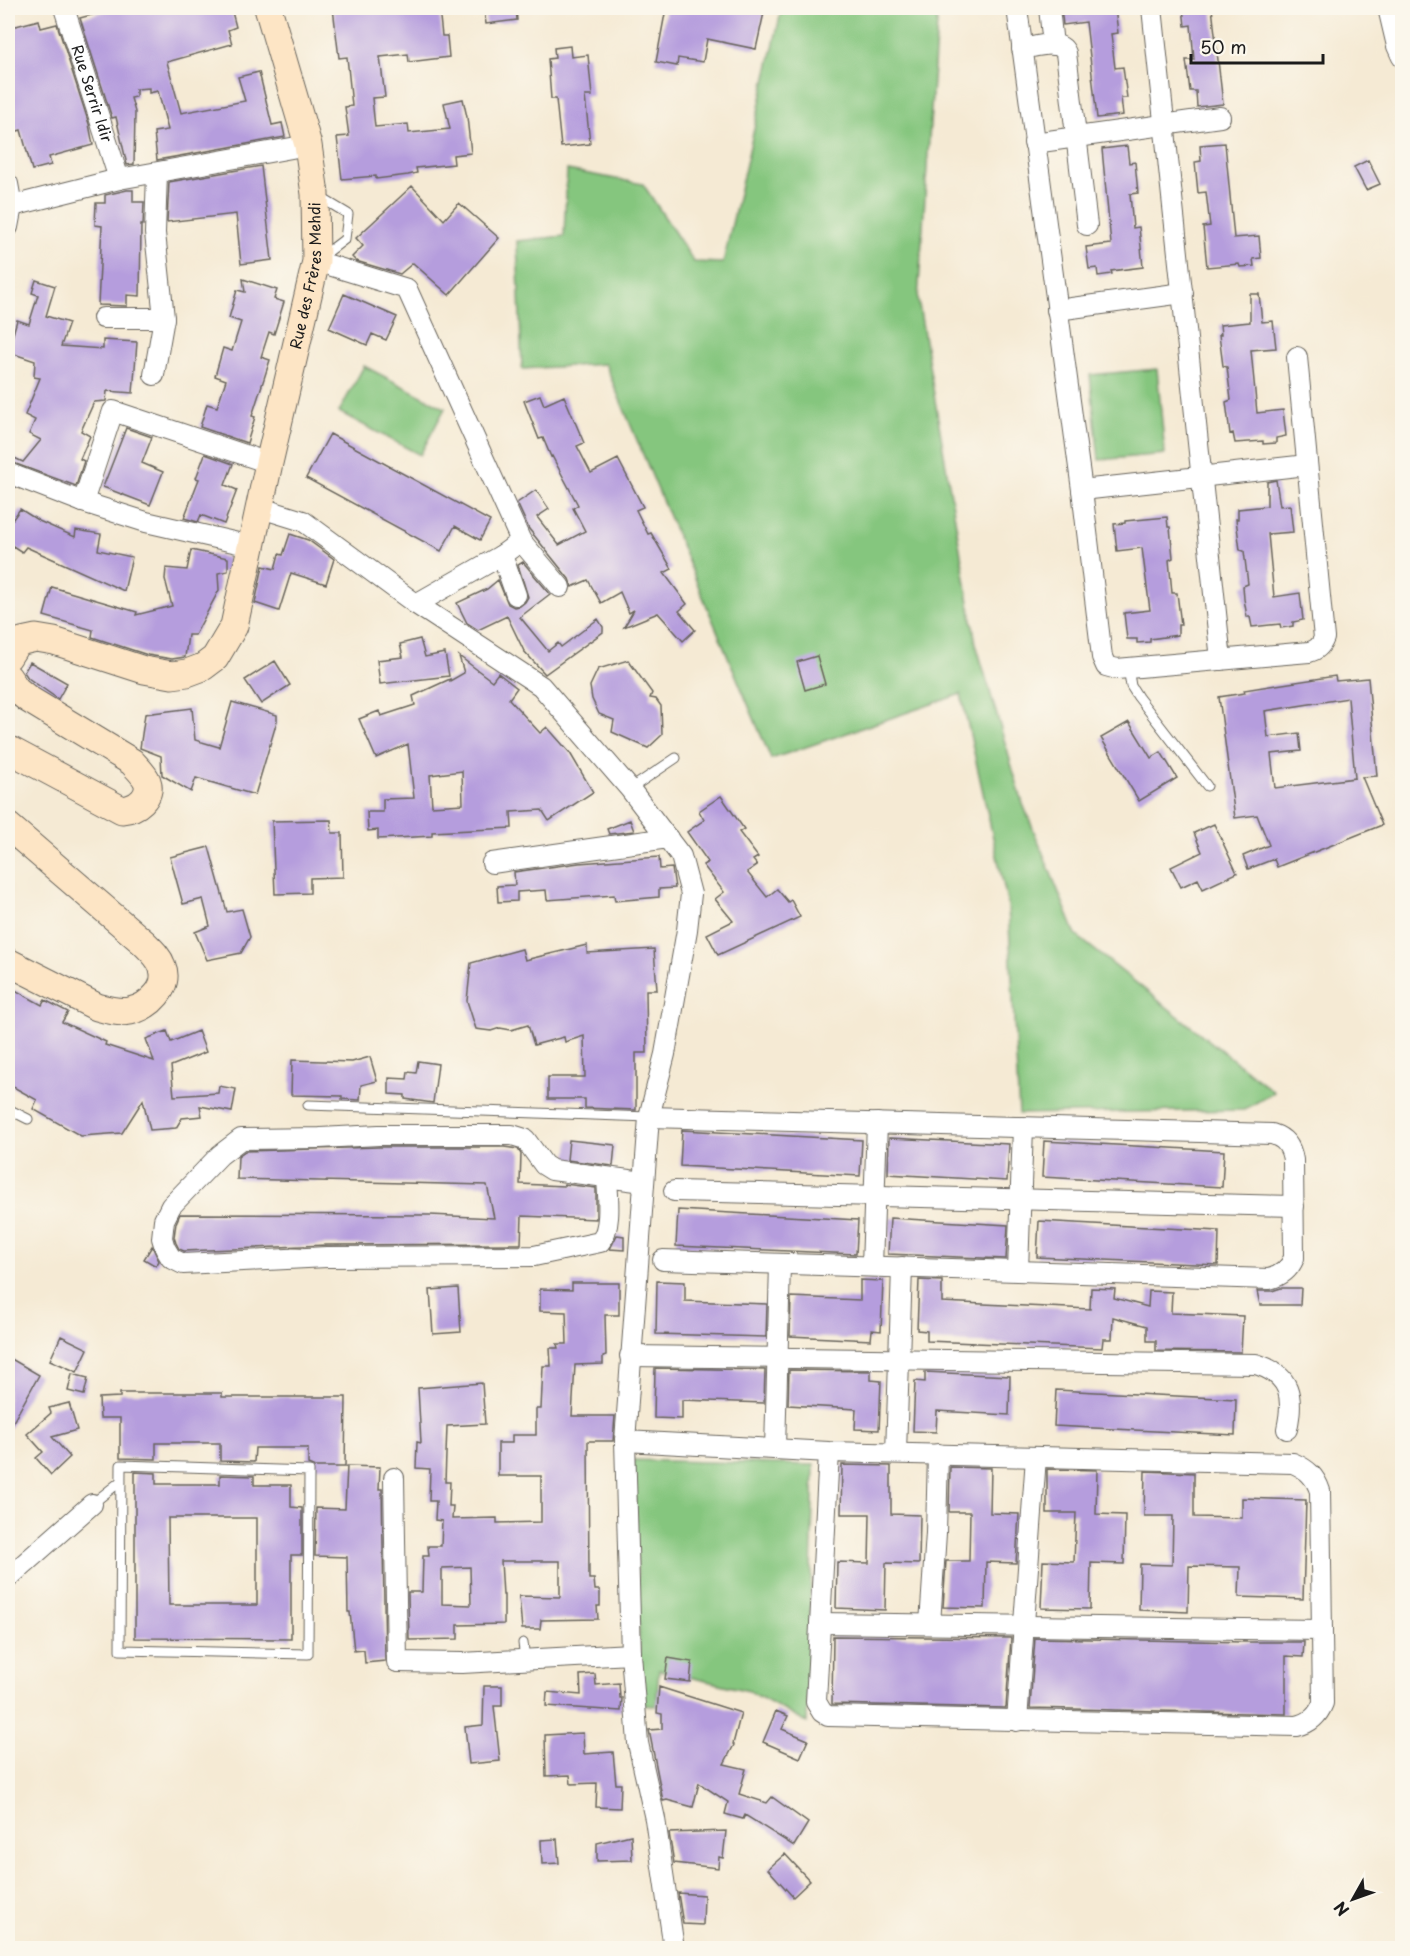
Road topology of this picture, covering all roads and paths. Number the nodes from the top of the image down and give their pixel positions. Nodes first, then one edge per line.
1 (64, 8) edge
2 (268, 8) edge
3 (1017, 8) edge
4 (1049, 8) edge
5 (1152, 8) edge
6 (1388, 8) edge
7 (1053, 45) junction
8 (1022, 49) junction
9 (1402, 57) edge
10 (1220, 117) dead end
11 (1165, 124) junction
12 (1077, 137) junction
13 (1034, 143) junction
14 (308, 145) junction
15 (157, 173) junction
16 (119, 179) junction
17 (8, 184) edge
18 (10, 206) edge
19 (1087, 225) dead end
20 (8, 227) edge
21 (316, 261) junction
22 (1183, 293) junction
23 (1057, 310) junction
24 (103, 318) dead end
25 (164, 318) junction
26 (1297, 357) dead end
27 (154, 375) dead end
28 (269, 463) junction
29 (1307, 465) junction
30 (8, 473) edge
31 (1203, 477) junction
32 (1082, 490) junction
33 (83, 502) junction
34 (261, 508) junction
35 (521, 541) junction
36 (251, 546) junction
37 (502, 555) junction
38 (560, 587) dead end
39 (516, 595) dead end
40 (416, 603) junction
41 (8, 657) edge
42 (1221, 660) junction
43 (1128, 668) junction
44 (8, 678) edge
45 (8, 749) edge
46 (675, 758) dead end
47 (1207, 786) dead end
48 (630, 789) junction
49 (8, 825) edge
50 (668, 838) junction
51 (492, 863) dead end
52 (8, 962) edge
53 (308, 1105) dead end
54 (8, 1109) edge
55 (649, 1117) junction
56 (28, 1119) dead end
57 (878, 1123) junction
58 (1023, 1127) junction
59 (607, 1179) junction
60 (644, 1182) junction
61 (674, 1191) dead end
62 (875, 1196) junction
63 (1021, 1200) junction
64 (1294, 1206) junction
65 (663, 1260) dead end
66 (780, 1263) junction
67 (872, 1266) junction
68 (902, 1267) junction
69 (1018, 1271) junction
70 (630, 1356) junction
71 (777, 1358) junction
72 (899, 1360) junction
73 (1287, 1429) dead end
74 (625, 1442) junction
75 (775, 1449) junction
76 (829, 1452) junction
77 (896, 1453) junction
78 (938, 1454) junction
79 (1036, 1456) junction
80 (394, 1478) dead end
81 (121, 1481) junction
82 (92, 1504) joint
83 (8, 1578) edge
84 (820, 1623) junction
85 (930, 1624) junction
86 (1024, 1626) junction
87 (1322, 1630) junction
88 (632, 1654) junction
89 (1017, 1721) junction
90 (674, 1948) edge

1 - 16 street, Rue Serrir Idir
2 - 14 main road, Rue des Frères Mehdi
3 - 8 street
4 - 7 street
5 - 11 street
6 - 9 street
7 - 8 street
7 - 12 street
8 - 13 street
10 - 11 street
11 - 12 street
11 - 22 street
12 - 13 street
12 - 19 street
13 - 23 street
14 - 15 street
14 - 21 main road, Rue des Frères Mehdi
15 - 16 street
15 - 25 street
16 - 18 street
17 - 18 street
18 - 20 street
21 - 28 main road, Rue des Frères Mehdi
21 - 35 street
22 - 23 street
22 - 31 street
23 - 32 street
24 - 25 street
25 - 27 street
26 - 29 street
28 - 33 street
28 - 34 main road, Rue des Frères Mehdi
29 - 31 street
29 - 42 street
30 - 33 street
31 - 32 street
31 - 42 street
32 - 43 street
33 - 36 street
34 - 36 main road, Rue des Frères Mehdi
34 - 40 street
35 - 37 street
35 - 38 street
36 - 41 main road, Rue des Frères Mehdi
37 - 39 street
37 - 40 street
40 - 48 street
42 - 43 street
43 - 47 lane
44 - 45 main road
46 - 48 lane
48 - 50 street
49 - 52 main road
50 - 51 street
50 - 55 street
53 - 55 lane
54 - 56 lane
55 - 57 street
55 - 60 street
57 - 58 street
57 - 62 street
58 - 63 street
58 - 64 street
59 - 59 street
59 - 60 street
60 - 70 street
61 - 62 street
62 - 63 street
62 - 67 street
63 - 64 street
63 - 69 street
64 - 69 street
65 - 66 street
66 - 67 street
66 - 71 street
67 - 68 street
68 - 69 street
68 - 72 street
70 - 71 street
70 - 74 street
71 - 72 street
71 - 75 street
72 - 73 street
72 - 77 street
74 - 75 street
74 - 88 street
75 - 76 street
76 - 77 street
76 - 84 street
77 - 78 street
78 - 79 street
78 - 85 street
79 - 86 street
79 - 87 street
80 - 88 street
81 - 81 lane
81 - 82 lane
82 - 83 street
84 - 85 street
84 - 89 street
85 - 86 street
86 - 87 street
86 - 89 street
87 - 89 street
88 - 90 street

